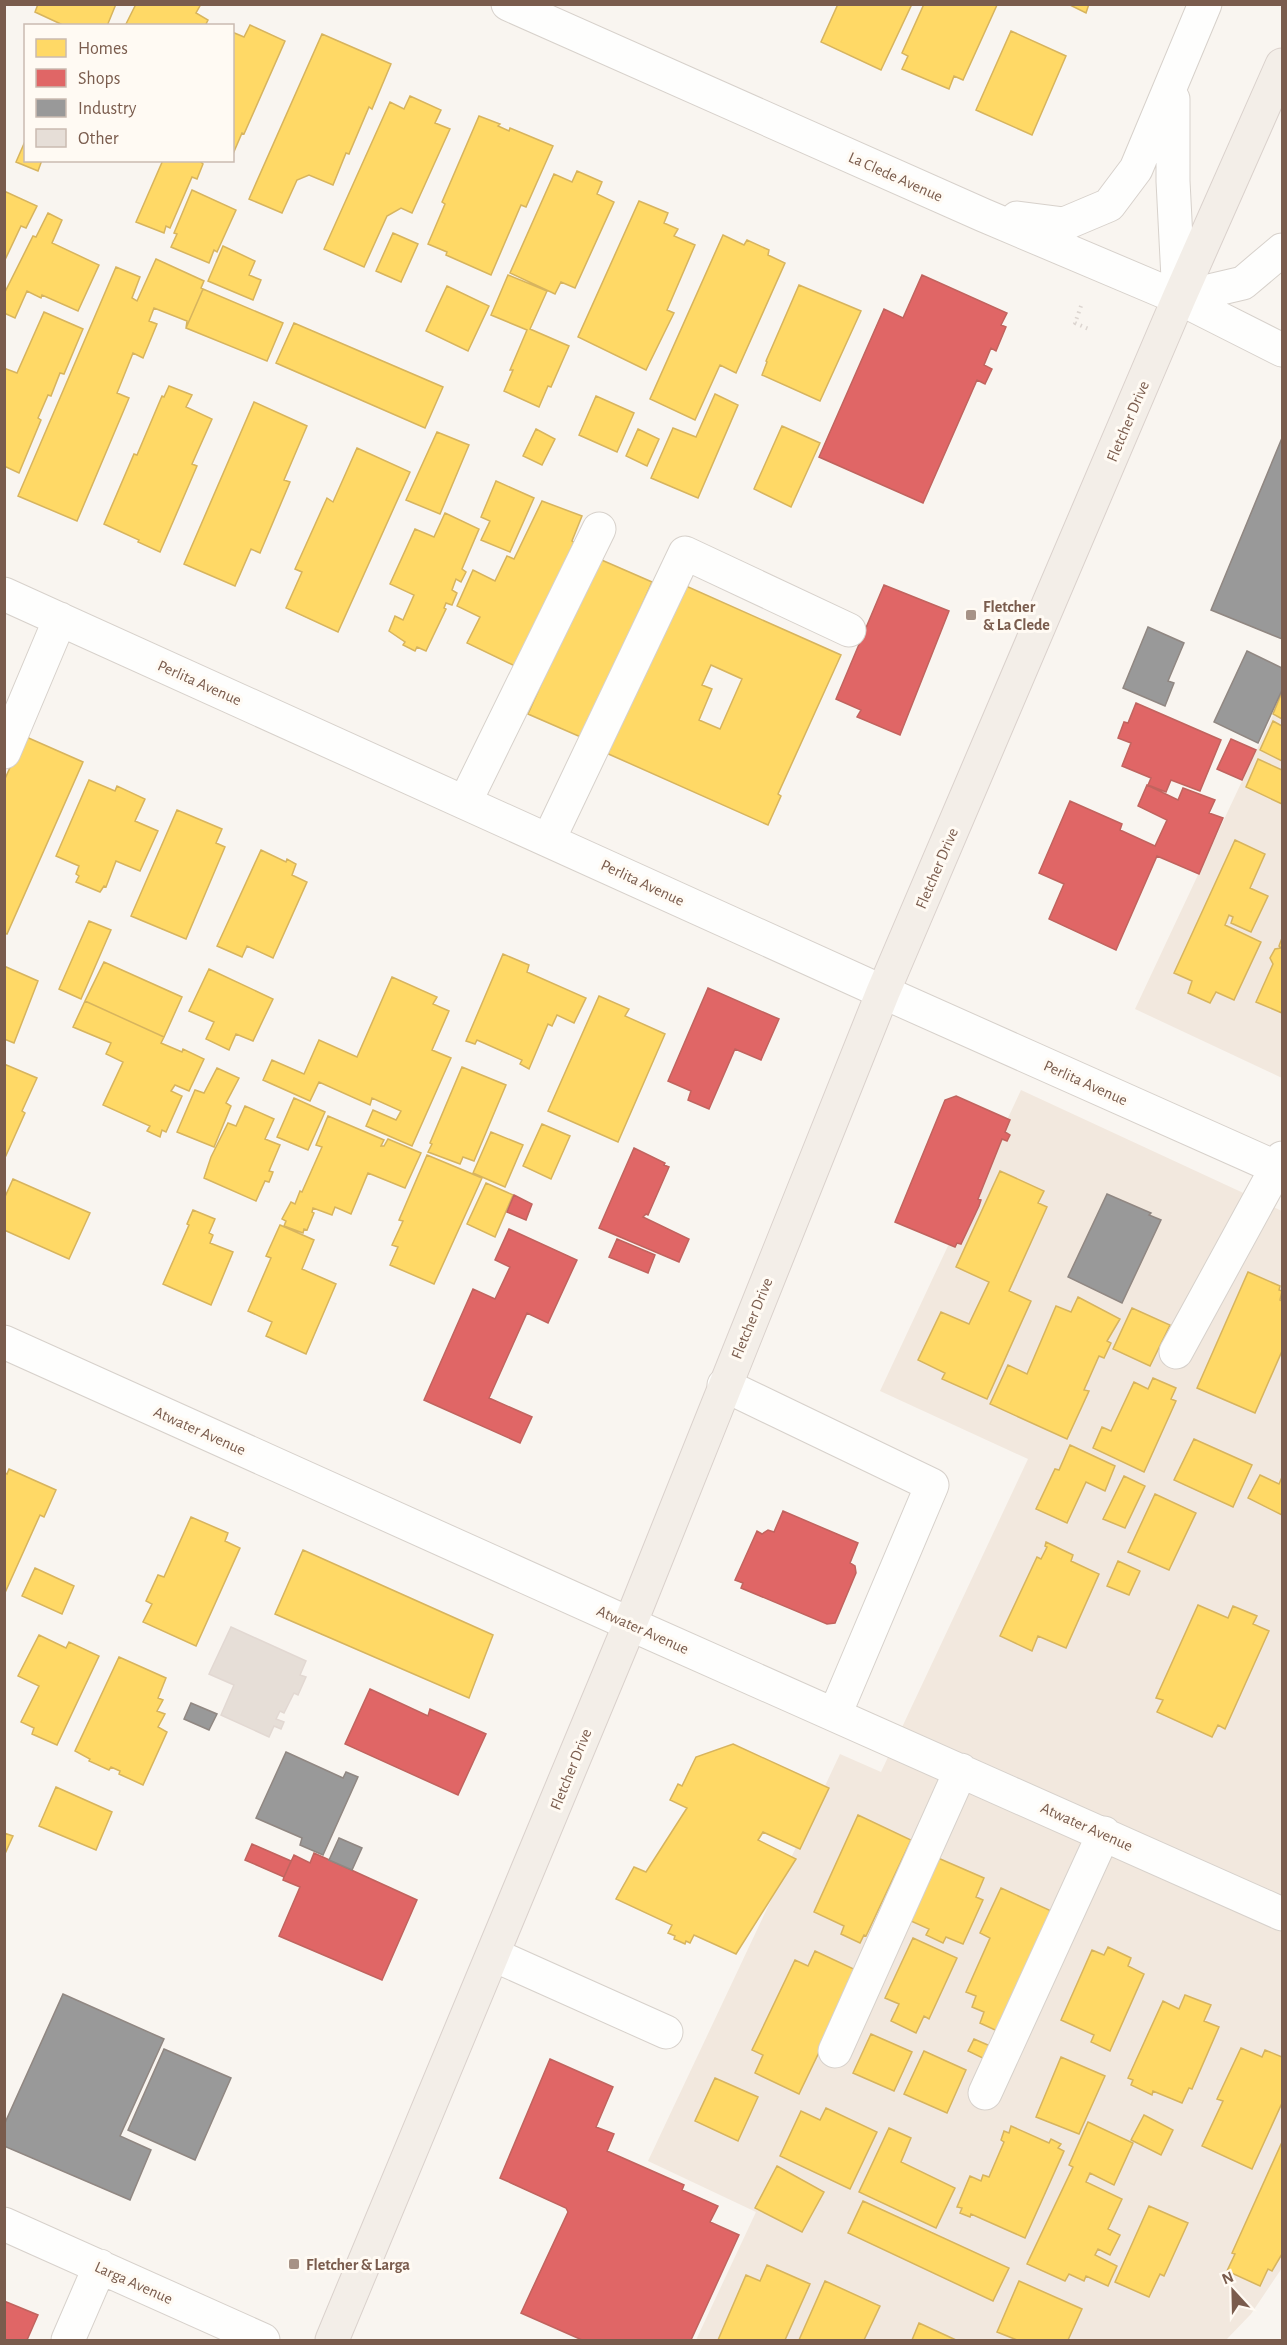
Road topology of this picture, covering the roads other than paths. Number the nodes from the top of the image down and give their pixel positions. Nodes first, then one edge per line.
1 (508, 4) edge
2 (1205, 4) edge
3 (1282, 65) edge
4 (1173, 86) junction
5 (983, 215) junction
6 (1282, 250) edge
7 (1179, 298) junction
8 (1282, 350) edge
9 (599, 529) dead end
10 (4, 594) edge
11 (60, 619) junction
12 (849, 630) dead end
13 (4, 752) edge
14 (465, 802) junction
15 (549, 839) junction
16 (883, 992) junction
17 (1281, 1165) edge
18 (4, 1342) edge
19 (1176, 1352) dead end
20 (724, 1385) junction
21 (630, 1624) junction
22 (835, 1714) junction
23 (961, 1770) junction
24 (1104, 1833) junction
25 (1282, 1914) edge
26 (494, 1954) junction
27 (666, 2032) dead end
28 (835, 2051) dead end
29 (985, 2093) dead end
30 (4, 2224) edge
31 (100, 2266) junction
32 (68, 2340) edge
33 (263, 2340) edge
34 (332, 2340) edge

1 - 5 street, La Clede Avenue
2 - 4 street, Fletcher Drive
3 - 7 main road, Fletcher Drive
4 - 5 street, Fletcher Drive
4 - 7 street, Fletcher Drive
5 - 7 street, La Clede Avenue
6 - 7 street
7 - 8 street, La Clede Avenue
7 - 16 main road, Fletcher Drive
9 - 14 street
10 - 11 street, Perlita Avenue
11 - 13 street
11 - 14 street, Perlita Avenue
12 - 15 street
14 - 15 street, Perlita Avenue
15 - 16 street, Perlita Avenue
16 - 17 street, Perlita Avenue
16 - 20 main road, Fletcher Drive
17 - 19 street
18 - 21 street, Atwater Avenue
20 - 21 main road, Fletcher Drive
20 - 22 street
21 - 22 street, Atwater Avenue
21 - 26 main road, Fletcher Drive
22 - 23 street, Atwater Avenue
23 - 24 street, Atwater Avenue
23 - 28 street
24 - 25 street, Atwater Avenue
24 - 29 street
26 - 27 street
26 - 34 main road, Fletcher Drive
30 - 31 street, Larga Avenue
31 - 32 street
31 - 33 street, Larga Avenue

